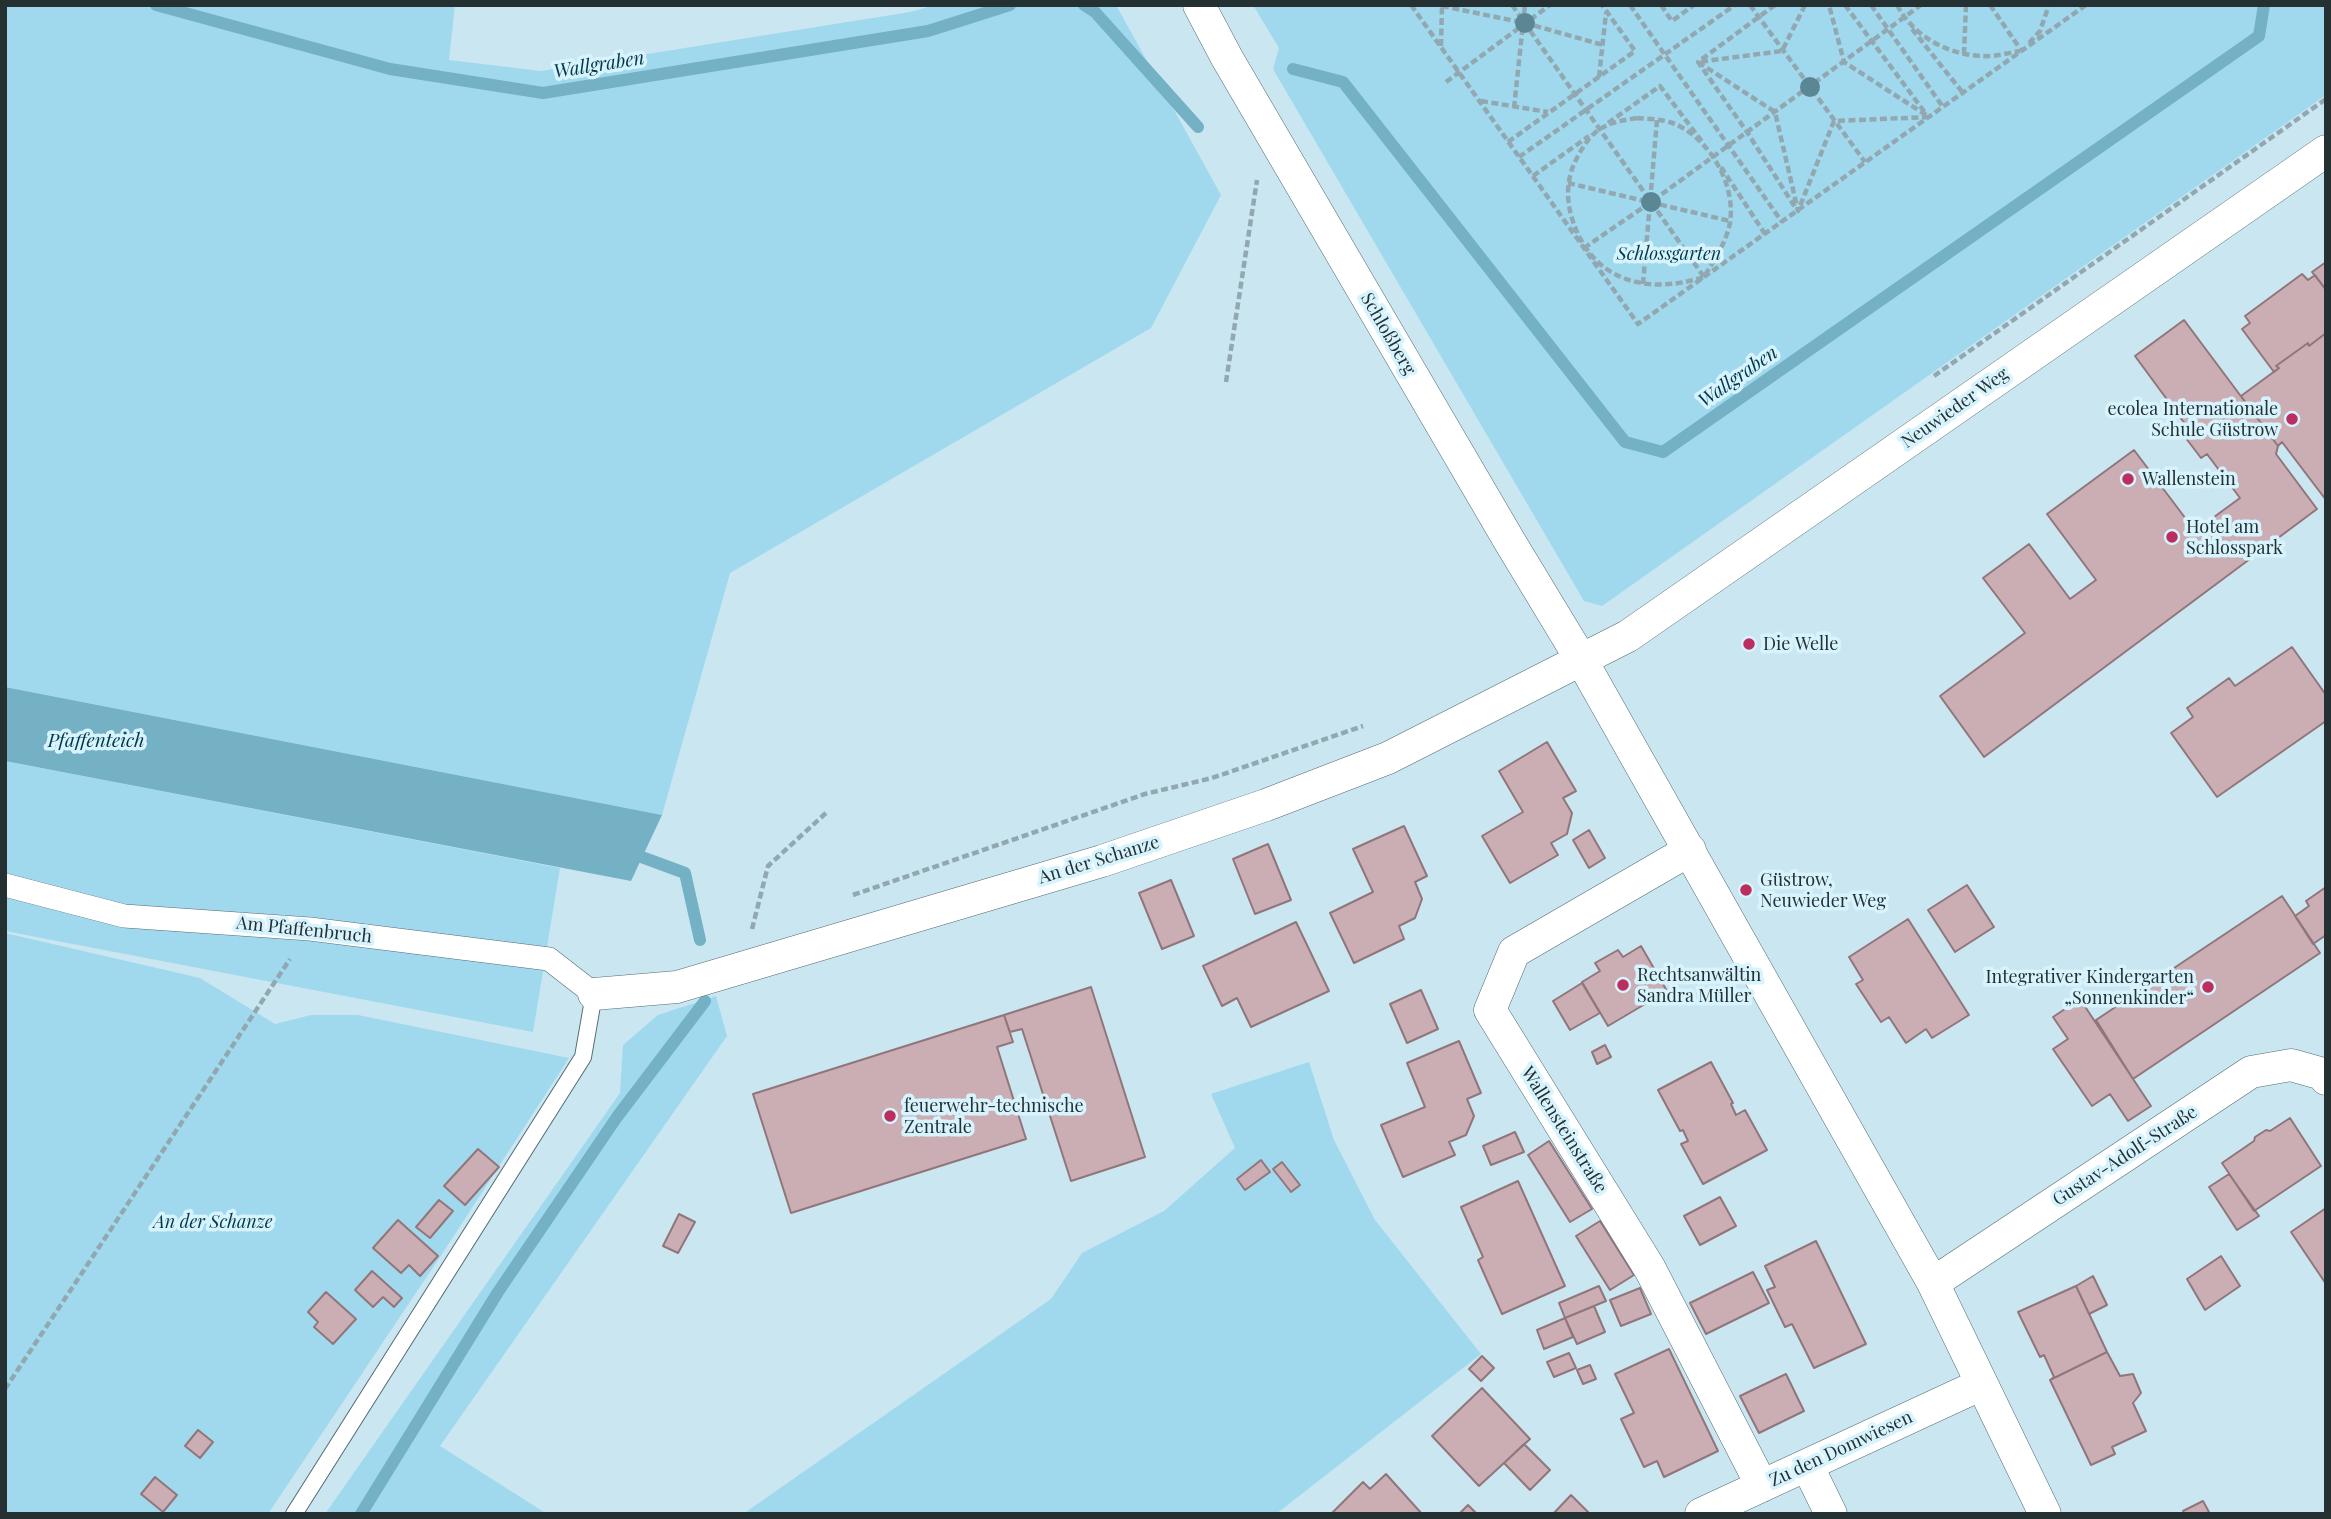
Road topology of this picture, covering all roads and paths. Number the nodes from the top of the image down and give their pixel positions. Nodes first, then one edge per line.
1 (1199, 5) edge
2 (1411, 5) edge
3 (1442, 5) edge
4 (1512, 5) edge
5 (1525, 5) edge
6 (1550, 5) edge
7 (1602, 5) edge
8 (1630, 5) edge
9 (1661, 5) edge
10 (1694, 5) edge
11 (1735, 5) edge
12 (1750, 5) edge
13 (1775, 5) edge
14 (1805, 5) edge
15 (1829, 5) edge
16 (1845, 5) edge
17 (1871, 5) edge
18 (1896, 5) edge
19 (1921, 5) edge
20 (1966, 5) edge
21 (1990, 5) edge
22 (2049, 5) edge
23 (2086, 5) edge
24 (1606, 12) junction
25 (1758, 17) junction
26 (1903, 18) junction
27 (1525, 23) junction
28 (1888, 30) junction
29 (1871, 42) junction
30 (1603, 45) junction
31 (1441, 47) junction
32 (1782, 51) junction
33 (2021, 51) junction
34 (1964, 54) junction
35 (1665, 55) junction
36 (1698, 62) junction
37 (1843, 62) junction
38 (1459, 72) junction
39 (1599, 77) junction
40 (1446, 82) dead end
41 (1810, 87) junction
42 (1963, 93) junction
43 (1574, 94) junction
44 (2326, 99) edge
45 (1479, 100) junction
46 (1943, 107) junction
47 (1514, 108) junction
48 (1586, 110) junction
49 (1775, 112) junction
50 (1549, 113) junction
51 (1929, 117) junction
52 (1657, 120) junction
53 (1834, 121) junction
54 (1599, 129) junction
55 (1747, 132) junction
56 (1508, 142) junction
57 (1728, 146) junction
58 (2326, 151) edge
59 (1714, 156) junction
60 (1519, 157) junction
61 (1865, 162) junction
62 (1533, 176) junction
63 (1257, 178) dead end
64 (1568, 183) junction
65 (1651, 202) junction
66 (1798, 211) junction
67 (1730, 221) junction
68 (1782, 222) junction
69 (1765, 233) junction
70 (1584, 248) junction
71 (1704, 277) junction
72 (1643, 284) junction
73 (1930, 379) dead end
74 (1226, 382) dead end
75 (1582, 661) junction
76 (1364, 726) dead end
77 (827, 812) dead end
78 (1690, 850) junction
79 (5, 885) edge
80 (843, 898) dead end
81 (765, 925) dead end
82 (310, 929) junction
83 (751, 930) junction
84 (740, 934) dead end
85 (594, 994) junction
86 (2326, 1079) edge
87 (1933, 1283) junction
88 (1982, 1384) junction
89 (5, 1389) edge
90 (1807, 1465) junction
91 (1762, 1486) junction
92 (295, 1514) edge
93 (1701, 1514) edge
94 (1831, 1514) edge
95 (2045, 1514) edge

1 - 75 street, Schloßberg
2 - 31 path
3 - 27 path
3 - 31 path
4 - 27 path
5 - 27 path
6 - 27 path
7 - 24 path
8 - 35 path
9 - 10 path
11 - 35 path
12 - 25 path
13 - 25 path
14 - 32 path
15 - 37 path
16 - 29 path
17 - 28 path
18 - 26 path
19 - 26 path
20 - 34 path
21 - 33 path
22 - 33 path
23 - 33 path
24 - 30 path
24 - 39 path
25 - 32 path
25 - 36 path
26 - 28 path
26 - 34 path
26 - 42 path
27 - 30 path
27 - 38 path
27 - 43 path
27 - 47 path
28 - 29 path
28 - 46 path
29 - 37 path
29 - 51 path
30 - 39 path
31 - 38 path
32 - 36 path
32 - 41 path
33 - 34 path
33 - 42 path
35 - 48 path
35 - 57 path
36 - 49 path
36 - 55 path
37 - 41 path
37 - 51 path
38 - 40 path
38 - 45 path
39 - 43 path
41 - 49 path
41 - 53 path
42 - 46 path
43 - 48 path
43 - 50 path
44 - 73 path
45 - 47 path
45 - 56 path
46 - 51 path
47 - 50 path
48 - 54 path
48 - 60 path
49 - 55 path
49 - 66 path
50 - 56 path
51 - 53 path
51 - 61 path
52 - 54 path
52 - 59 path
52 - 65 path
53 - 61 path
53 - 66 path
54 - 59 path
54 - 62 path
54 - 64 path
54 - 65 path
55 - 57 path
55 - 66 path
56 - 60 path
57 - 59 path
57 - 68 path
58 - 75 street, Neuwieder Weg
59 - 65 path
59 - 67 path
59 - 69 path
60 - 62 path
61 - 66 path
62 - 70 path
63 - 74 path
64 - 65 path
64 - 70 path
65 - 67 path
65 - 70 path
65 - 71 path
65 - 72 path
66 - 68 path
67 - 71 path
68 - 69 path
69 - 71 path
70 - 71 path
70 - 72 path
71 - 72 path
75 - 78 street
75 - 85 street, An der Schanze
76 - 80 path
77 - 83 path
78 - 87 street
78 - 91 street, Wallensteinstraße
79 - 82 street, Am Pfaffenbruch
81 - 83 path
82 - 85 street, Am Pfaffenbruch
82 - 89 path
83 - 84 path
85 - 92 lane
86 - 87 street, Gustav-Adolf-Straße
87 - 88 street
88 - 90 street, Zu den Domwiesen
88 - 95 street
90 - 91 street, Zu den Domwiesen
90 - 94 street
91 - 93 street, Zu den Domwiesen

